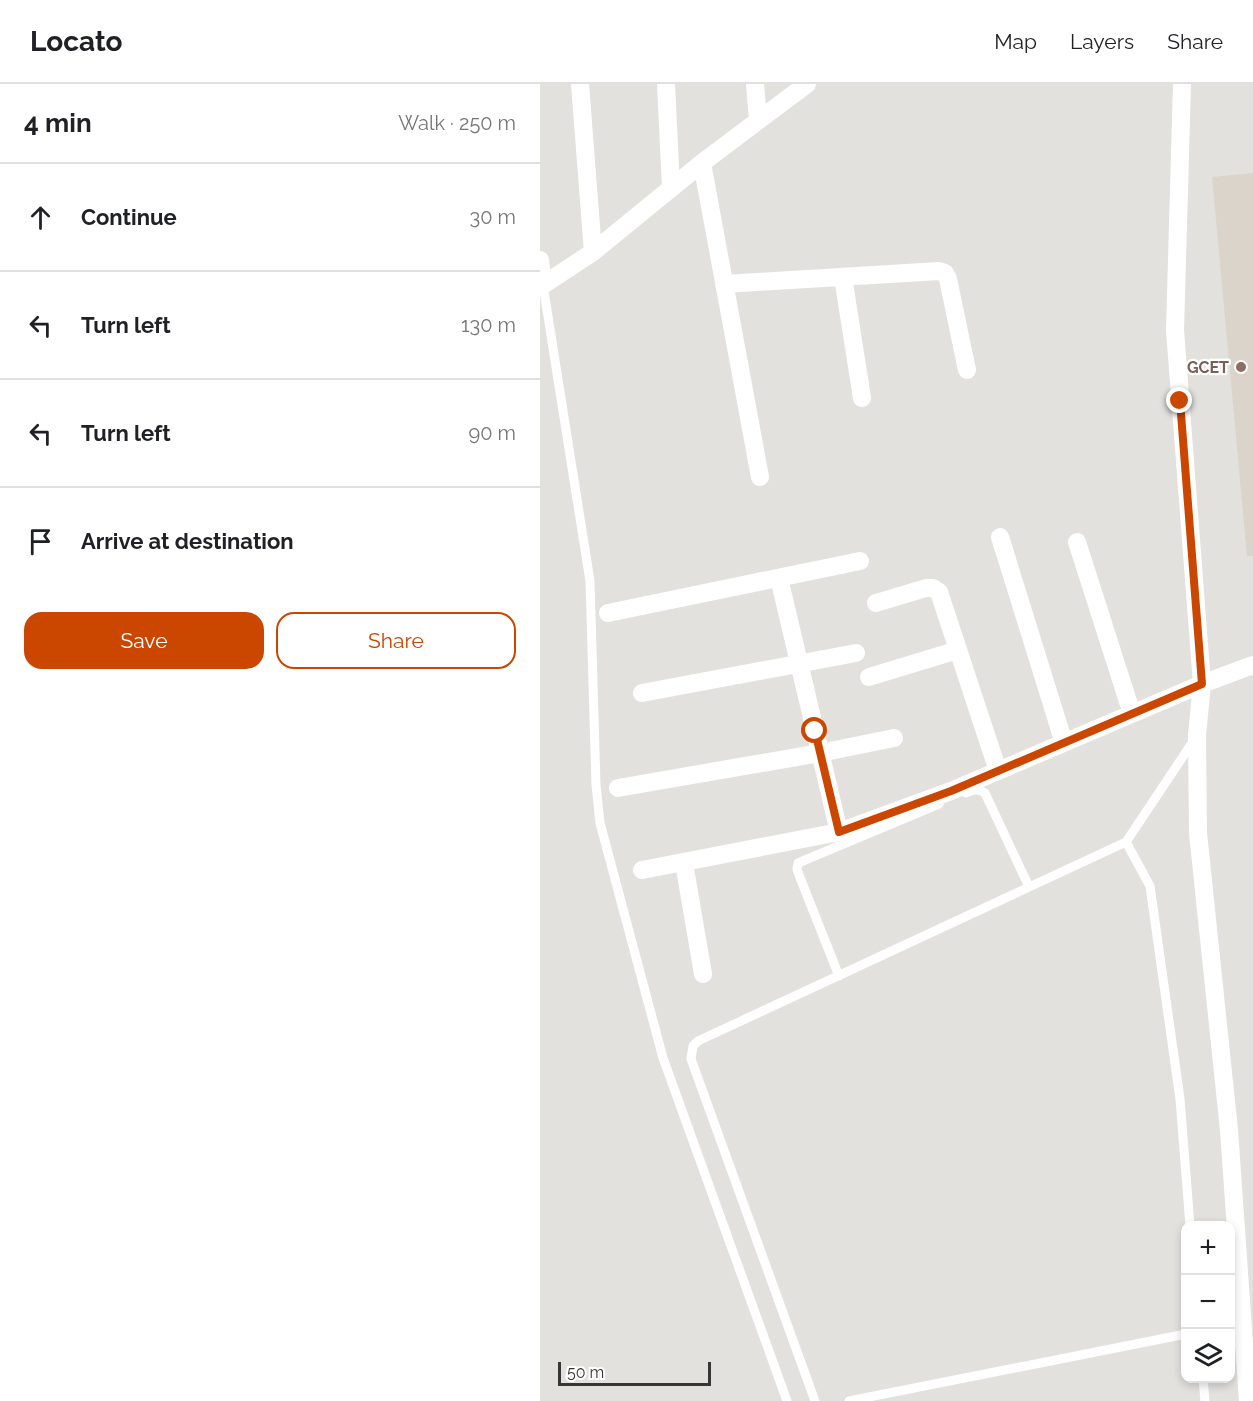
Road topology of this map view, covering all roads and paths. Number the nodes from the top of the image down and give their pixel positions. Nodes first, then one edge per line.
1 (580, 84) edge
2 (666, 84) edge
3 (755, 84) edge
4 (807, 84) edge
5 (1182, 84) edge
6 (758, 120) junction
7 (702, 163) junction
8 (671, 188) junction
9 (593, 252) junction
10 (540, 260) edge
11 (843, 277) junction
12 (724, 284) junction
13 (542, 286) edge
14 (967, 370) dead end
15 (862, 398) dead end
16 (760, 477) dead end
17 (1000, 537) dead end
18 (1077, 542) dead end
19 (860, 561) dead end
20 (778, 578) junction
21 (876, 603) dead end
22 (608, 613) dead end
23 (958, 650) junction
24 (856, 653) dead end
25 (799, 664) junction
26 (1253, 664) edge
27 (869, 677) dead end
28 (1202, 684) junction
29 (642, 693) dead end
30 (1132, 714) junction
31 (1197, 735) junction
32 (894, 738) dead end
33 (1064, 743) junction
34 (820, 753) junction
35 (998, 771) junction
36 (618, 788) dead end
37 (839, 832) junction
38 (1126, 842) junction
39 (684, 863) junction
40 (642, 870) dead end
41 (1029, 888) junction
42 (703, 974) dead end
43 (839, 976) junction
44 (1190, 1221) edge
45 (1181, 1335) edge
46 (1203, 1383) edge
47 (788, 1401) edge
48 (815, 1401) edge
49 (849, 1401) edge
50 (1205, 1401) edge
51 (1248, 1401) edge

1 - 9 street
2 - 8 street
3 - 6 street
4 - 6 street
5 - 28 street
6 - 7 street
7 - 8 street
7 - 12 street
8 - 9 street
9 - 13 street
10 - 13 street
11 - 12 street
11 - 14 street
11 - 15 street
12 - 16 street
13 - 47 lane
17 - 33 street
18 - 30 street
19 - 20 street
20 - 22 street
20 - 25 street
21 - 23 street
23 - 27 street
23 - 35 street
24 - 25 street
25 - 29 street
25 - 34 street
26 - 28 street
28 - 30 street
28 - 31 street
30 - 33 street
31 - 38 lane
31 - 51 street
32 - 34 street
33 - 35 street
34 - 36 street
34 - 37 street
35 - 37 street
37 - 39 street
38 - 41 lane
38 - 44 lane
39 - 40 street
39 - 42 street
41 - 43 lane
41 - 43 lane
43 - 48 lane
45 - 49 lane
46 - 50 lane

